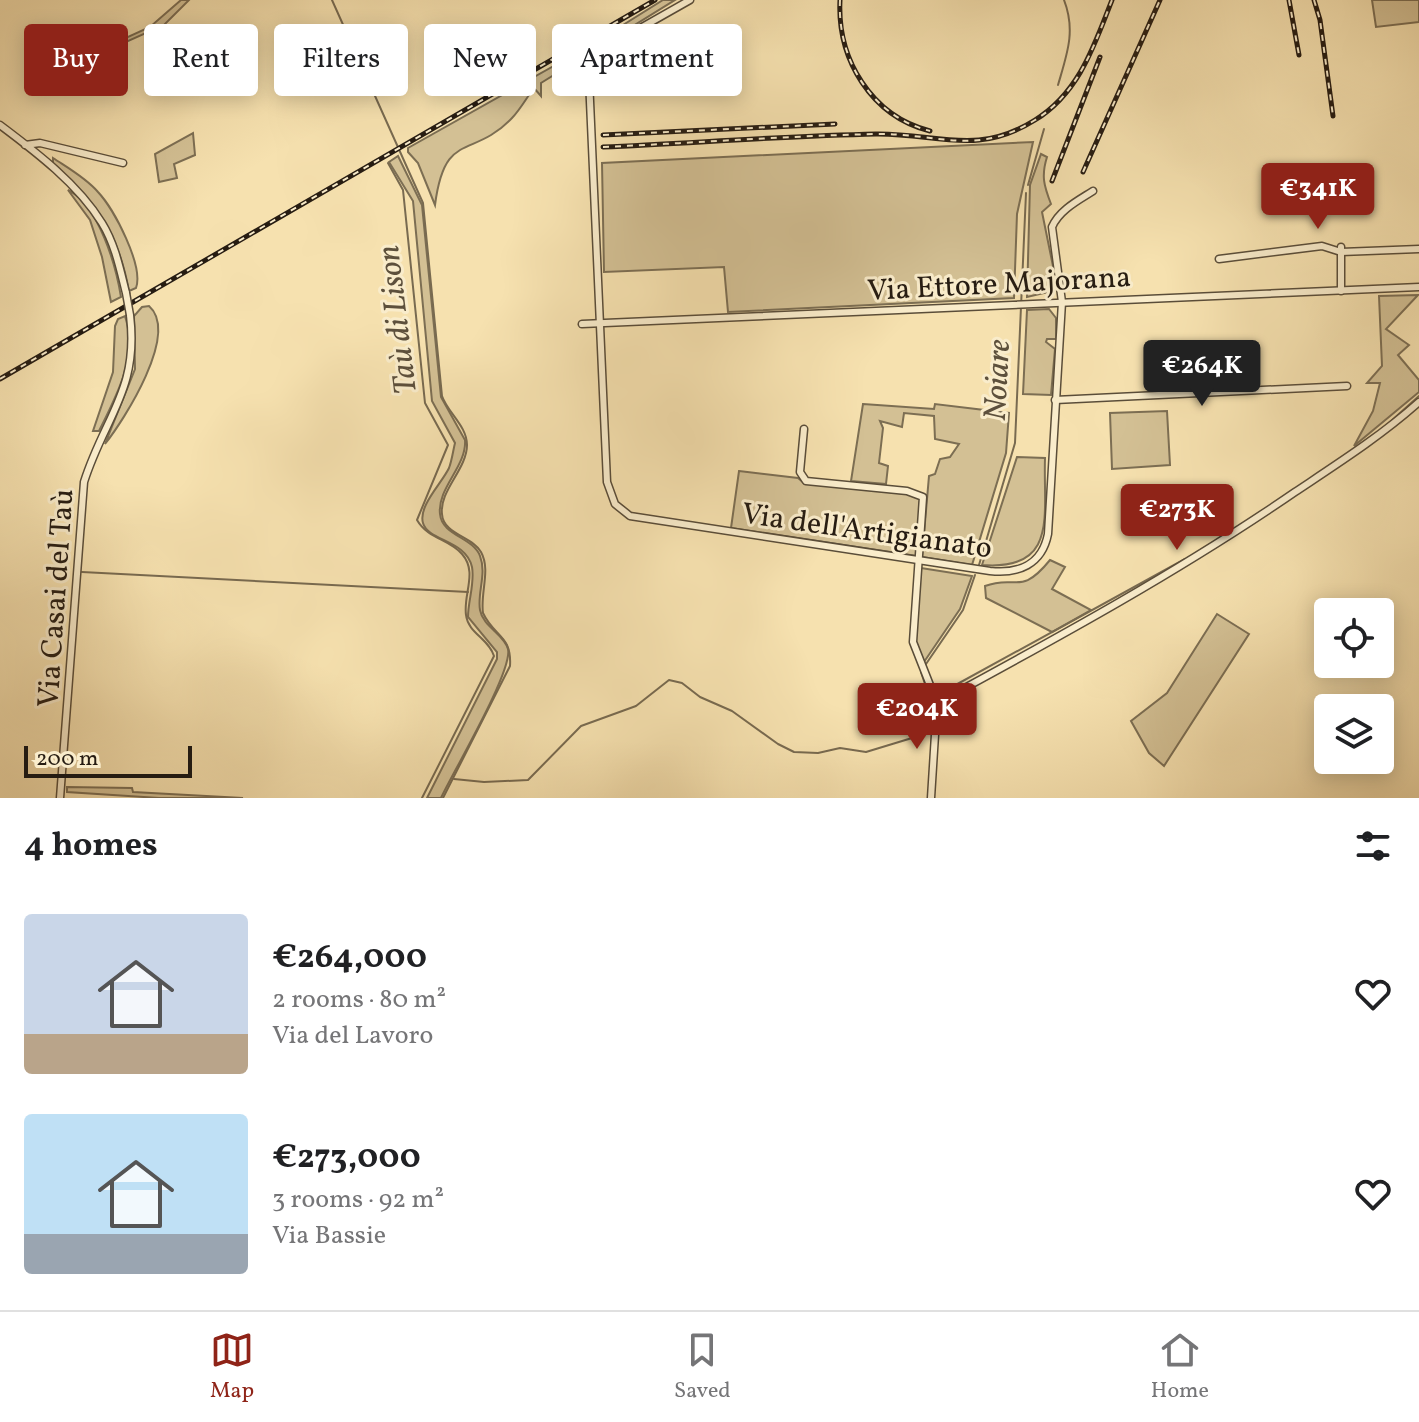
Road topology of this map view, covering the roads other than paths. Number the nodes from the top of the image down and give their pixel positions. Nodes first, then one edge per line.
1 (690, 0) edge
2 (0, 125) edge
3 (25, 145) junction
4 (123, 163) dead end
5 (1093, 191) dead end
6 (1419, 249) edge
7 (1341, 250) junction
8 (1219, 259) dead end
9 (1419, 287) edge
10 (1341, 291) junction
11 (1062, 302) junction
12 (600, 323) junction
13 (582, 324) dead end
14 (1347, 386) dead end
15 (1055, 400) junction
16 (1419, 402) edge
17 (804, 429) dead end
18 (918, 561) junction
19 (937, 703) junction
20 (60, 798) edge
21 (931, 798) edge

1 - 12 street
2 - 3 street
3 - 4 street
3 - 20 street, Via Casai del Taù, bridge
5 - 11 street, Via dell'Artigianato
6 - 7 street
7 - 8 street
7 - 10 street
9 - 10 street, Via Ettore Majorana
10 - 11 street, Via Ettore Majorana
11 - 12 street, Via Ettore Majorana
11 - 15 street, Via dell'Artigianato
12 - 13 street, Via Ettore Majorana
12 - 18 street, Via dell'Artigianato
14 - 15 street
15 - 18 street, Via dell'Artigianato
16 - 19 street
17 - 18 street
18 - 19 street
19 - 21 street

